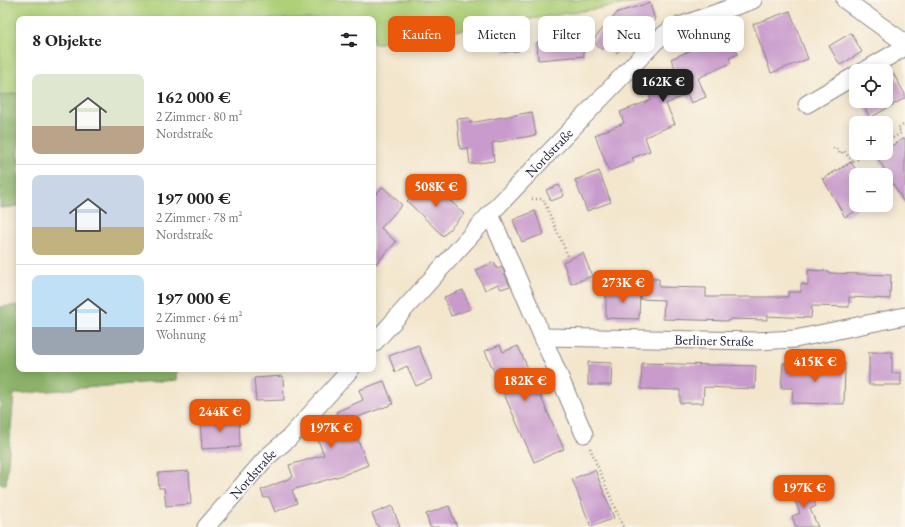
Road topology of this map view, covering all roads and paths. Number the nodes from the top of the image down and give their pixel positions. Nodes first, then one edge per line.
1 (753, 0) edge
2 (845, 0) edge
3 (905, 42) edge
4 (905, 47) edge
5 (876, 64) edge
6 (849, 80) edge
7 (807, 104) dead end
8 (905, 124) edge
9 (893, 138) edge
10 (833, 148) dead end
11 (856, 160) edge
12 (853, 162) junction
13 (822, 179) dead end
14 (532, 199) dead end
15 (490, 214) junction
16 (568, 256) dead end
17 (905, 316) edge
18 (544, 337) junction
19 (376, 341) edge
20 (348, 372) edge
21 (584, 434) joint
22 (206, 527) edge
23 (623, 527) edge

1 - 15 street, Nordstraße
2 - 3 street
4 - 5 street
6 - 7 street
8 - 9 path
10 - 12 path
11 - 12 path
12 - 13 path
14 - 16 path
15 - 18 street
15 - 19 street, Nordstraße
17 - 18 street, Berliner Straße
18 - 21 street
20 - 22 street, Nordstraße
21 - 23 path

